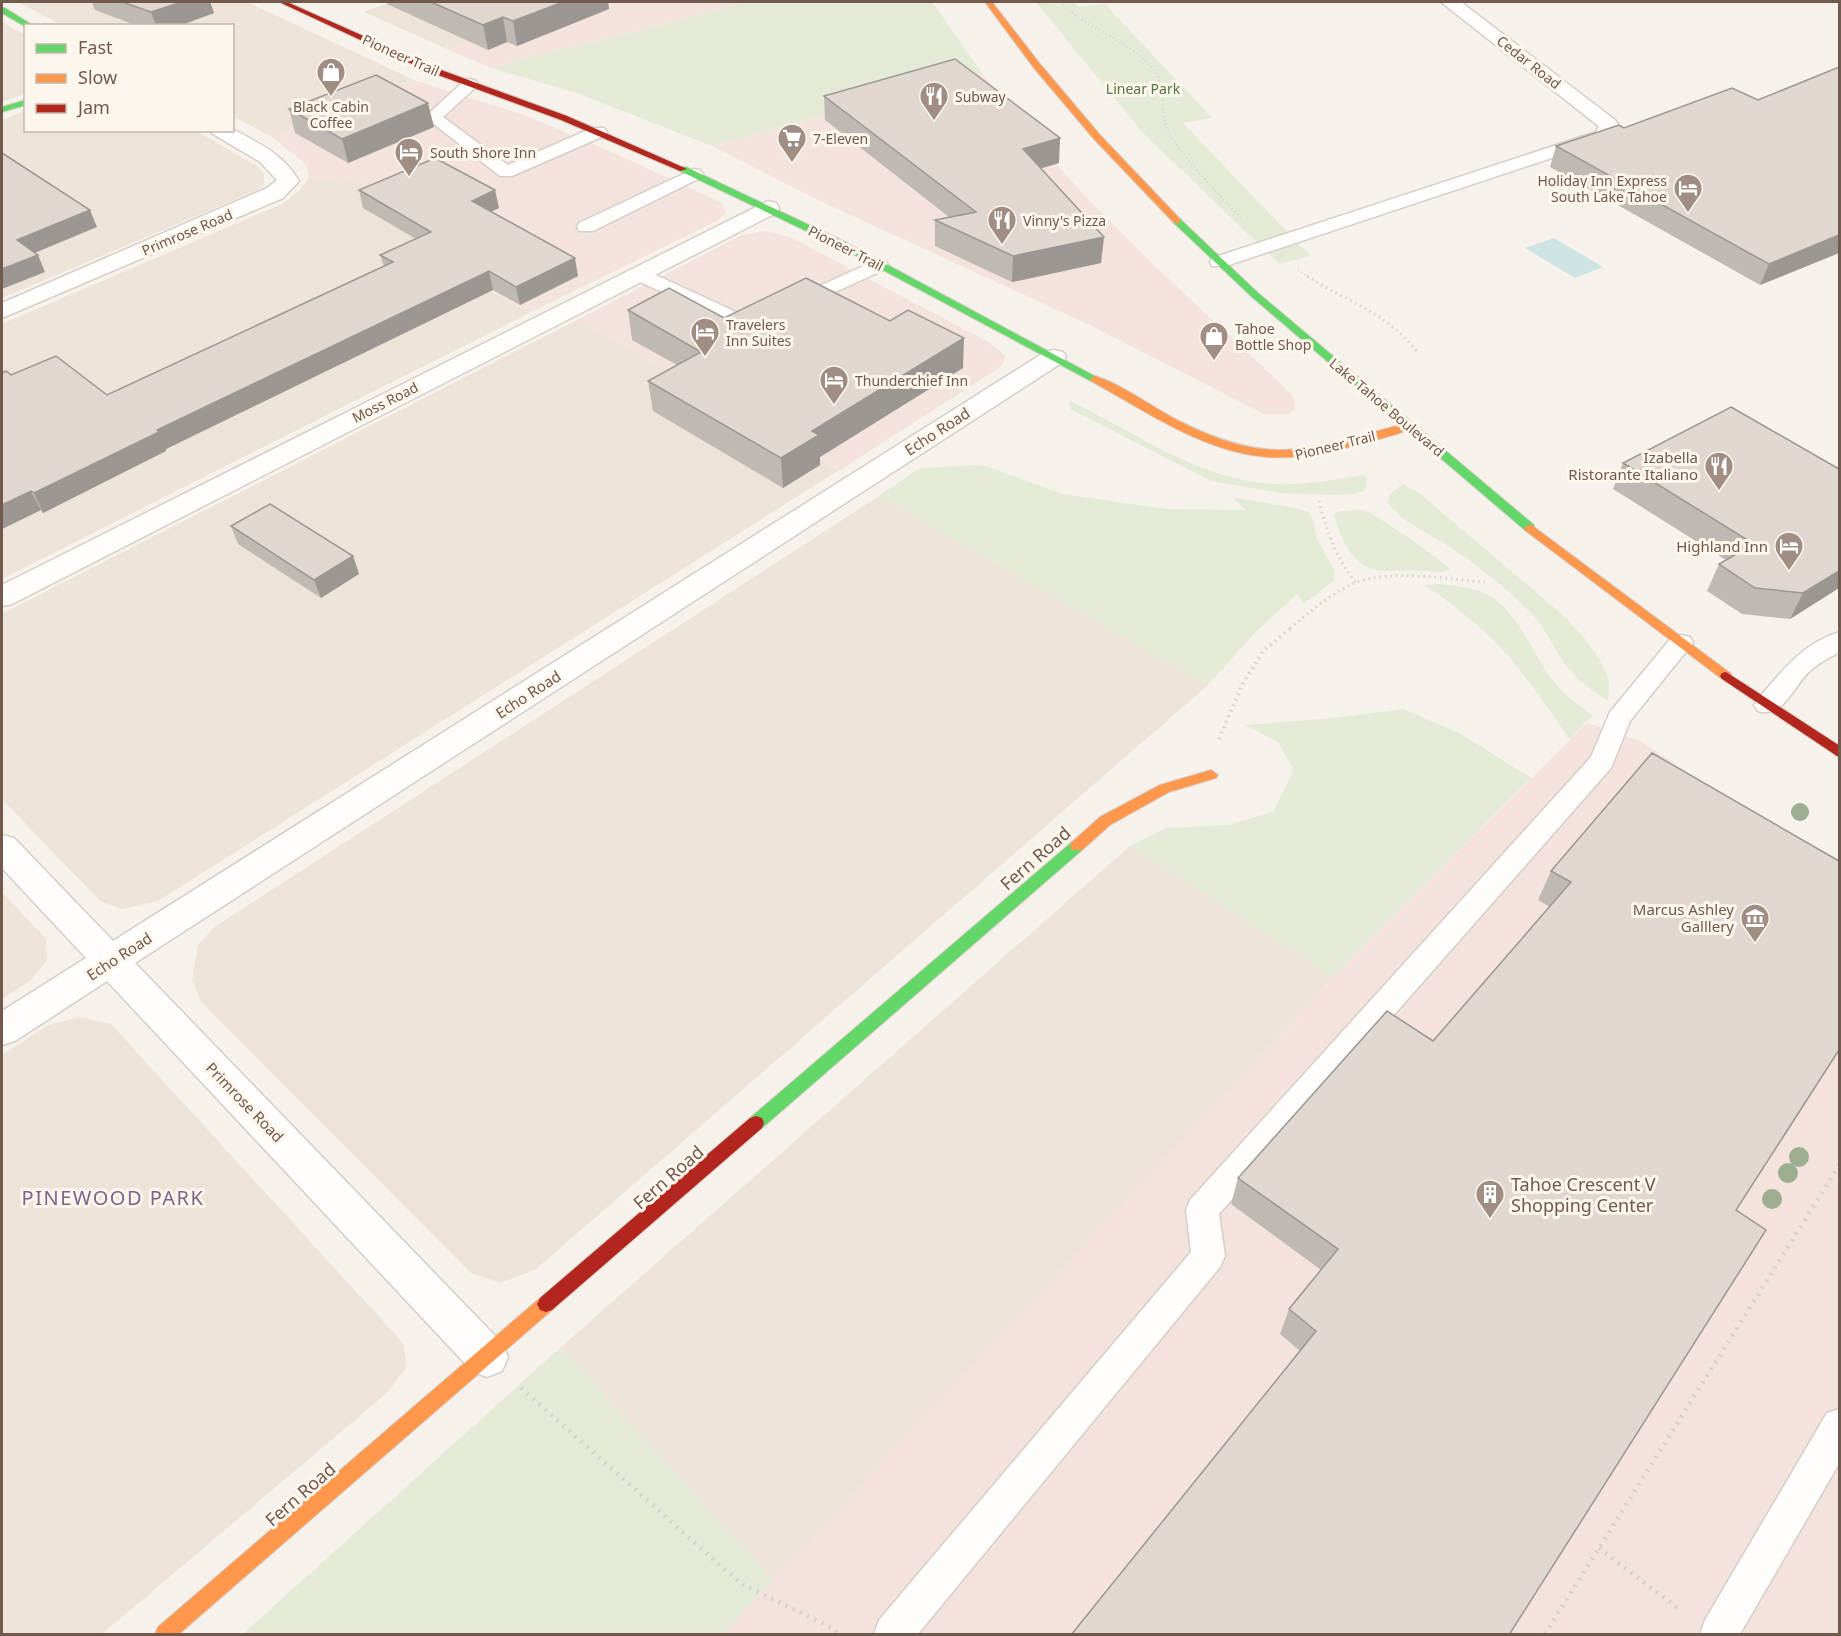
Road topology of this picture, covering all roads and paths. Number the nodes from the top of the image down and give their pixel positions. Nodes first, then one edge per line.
1 (282, 2) edge
2 (988, 2) edge
3 (1060, 2) edge
4 (1450, 2) edge
5 (2, 10) edge
6 (26, 24) edge
7 (470, 84) junction
8 (24, 103) edge
9 (2, 111) edge
10 (1608, 124) joint
11 (224, 132) edge
12 (598, 132) junction
13 (694, 174) junction
14 (768, 208) junction
15 (586, 227) dead end
16 (1268, 245) junction
17 (1219, 262) junction
18 (879, 265) junction
19 (638, 274) junction
20 (2, 311) edge
21 (1419, 354) dead end
22 (1054, 357) junction
23 (1408, 426) junction
24 (1319, 501) dead end
25 (1485, 582) dead end
26 (1356, 583) junction
27 (2, 597) edge
28 (1839, 640) edge
29 (1681, 644) junction
30 (1767, 705) junction
31 (1839, 753) edge
32 (1211, 775) joint
33 (2, 847) edge
34 (111, 961) junction
35 (2, 1030) edge
36 (1839, 1164) edge
37 (487, 1357) junction
38 (1839, 1426) edge
39 (1599, 1548) junction
40 (1684, 1613) dead end
41 (165, 1635) edge
42 (838, 1635) edge
43 (893, 1635) edge
44 (1545, 1635) edge
45 (1719, 1635) edge

1 - 7 main road, Pioneer Trail
2 - 17 main road, Lake Tahoe Boulevard
3 - 16 path
4 - 10 street, Cedar Road
5 - 6 main road
7 - 12 main road, Pioneer Trail
7 - 12 lane
8 - 9 main road
10 - 16 lane
11 - 20 street, Primrose Road
12 - 13 main road, Pioneer Trail
13 - 14 main road, Pioneer Trail
13 - 15 lane
14 - 18 main road, Pioneer Trail
14 - 19 street, Moss Road
16 - 17 lane
16 - 21 path
17 - 23 main road, Lake Tahoe Boulevard
18 - 19 lane
18 - 22 main road, Pioneer Trail
19 - 27 street, Moss Road
22 - 23 main road, Pioneer Trail
22 - 34 street, Echo Road
23 - 29 main road, Lake Tahoe Boulevard
24 - 26 path
25 - 26 path
26 - 32 path
28 - 30 lane
29 - 30 main road, Lake Tahoe Boulevard
29 - 43 lane
30 - 31 main road, Lake Tahoe Boulevard
32 - 37 main road, Fern Road
33 - 34 street, Primrose Road
34 - 35 street, Echo Road
34 - 37 street, Primrose Road
36 - 39 path
37 - 41 main road, Fern Road
37 - 42 path
38 - 45 lane
39 - 40 path
39 - 44 path

